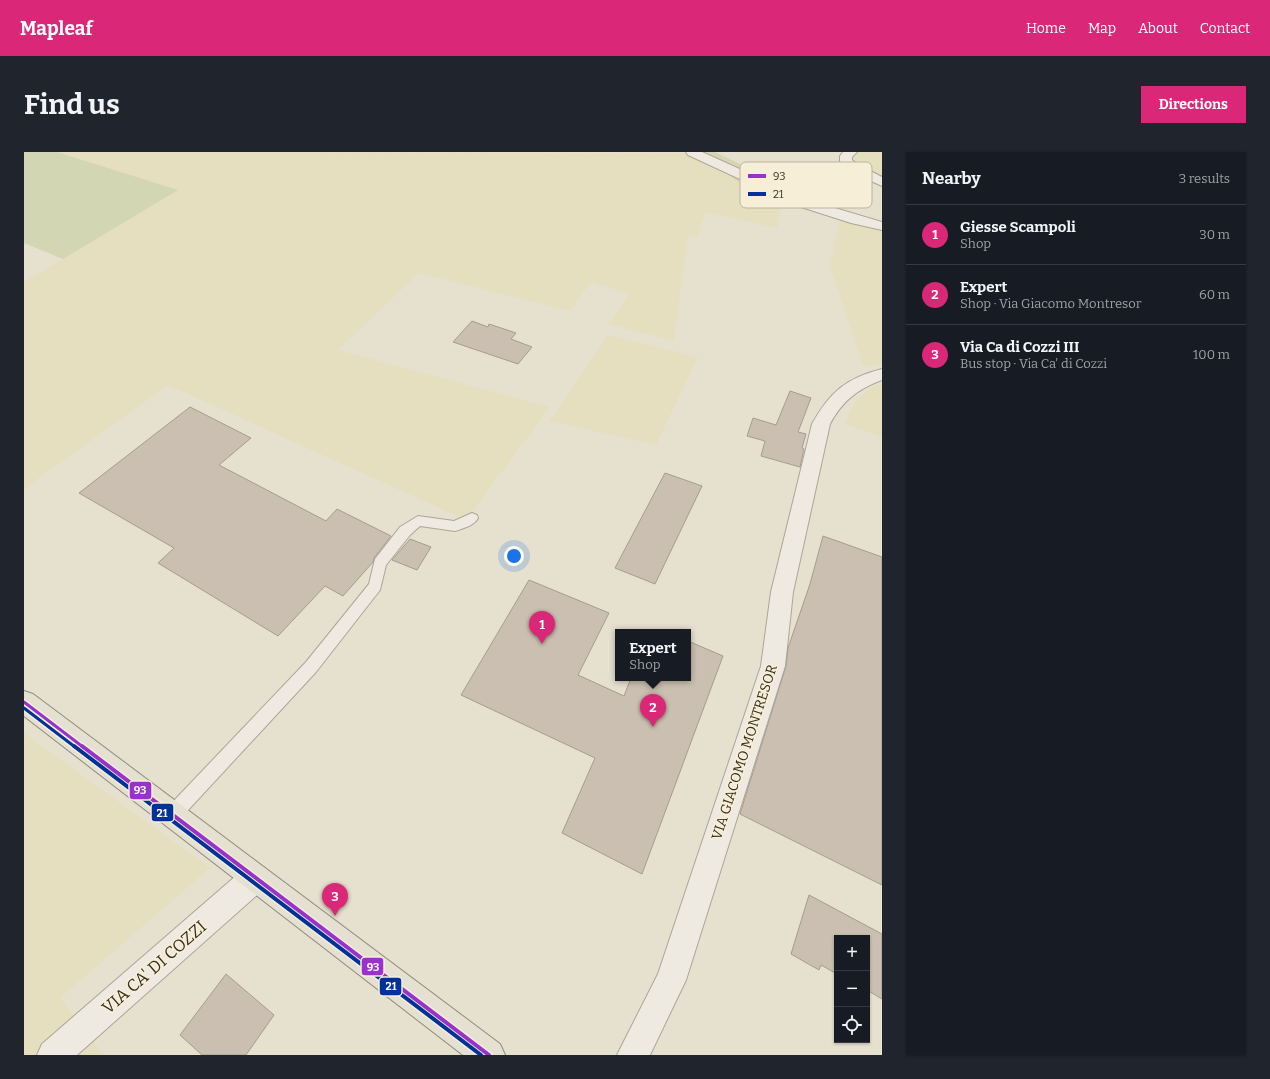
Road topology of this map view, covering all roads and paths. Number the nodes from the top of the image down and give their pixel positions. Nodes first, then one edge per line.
1 (692, 152) edge
2 (851, 152) edge
3 (847, 162) edge
4 (740, 174) edge
5 (872, 177) edge
6 (882, 182) edge
7 (819, 208) edge
8 (882, 226) edge
9 (882, 374) edge
10 (472, 518) dead end
11 (24, 702) edge
12 (172, 815) junction
13 (255, 878) junction
14 (53, 1055) edge
15 (489, 1055) edge
16 (633, 1055) edge

1 - 4 street
2 - 3 street
5 - 6 street
7 - 8 street
9 - 16 street, VIA GIACOMO MONTRESOR
10 - 12 lane
11 - 12 main road
12 - 13 main road
13 - 14 street, VIA CA' DI COZZI
13 - 15 main road

